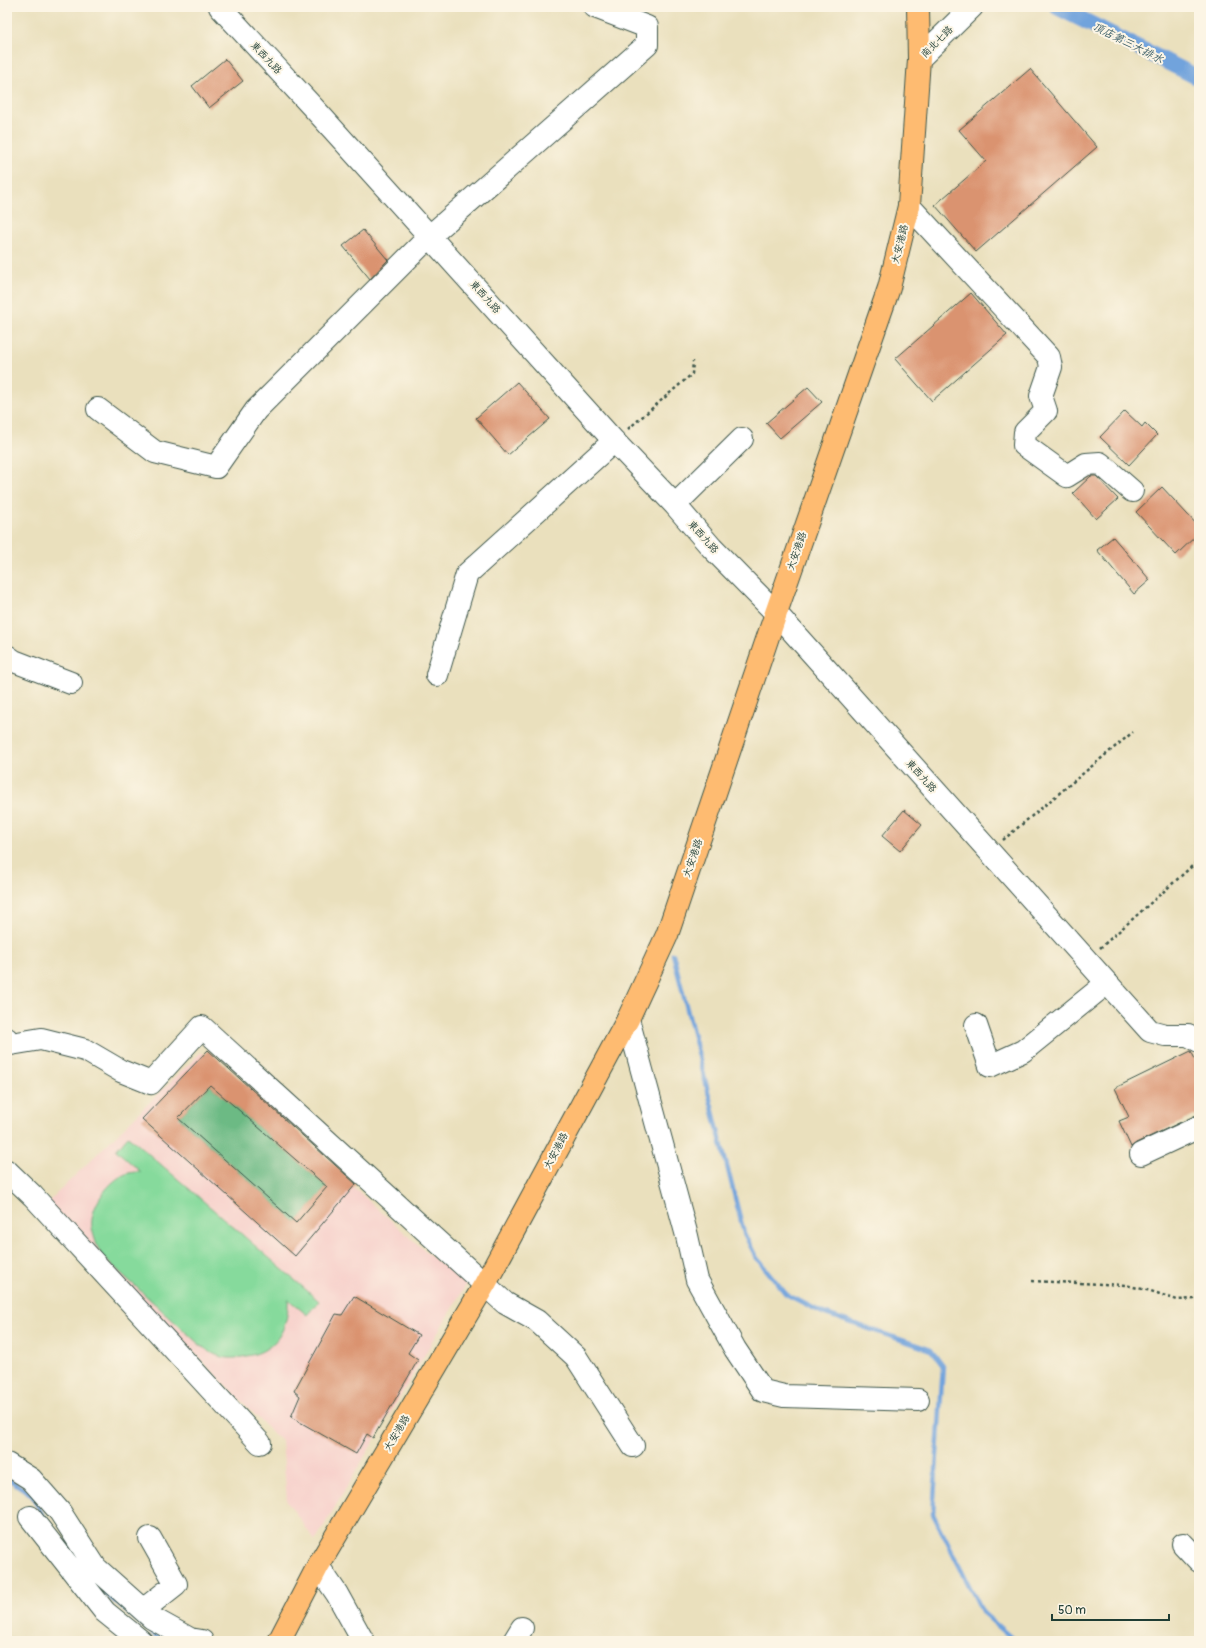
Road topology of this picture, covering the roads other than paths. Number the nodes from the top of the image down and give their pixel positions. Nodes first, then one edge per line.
1 (220, 7) edge
2 (595, 7) edge
3 (918, 7) edge
4 (972, 7) edge
5 (919, 60) junction
6 (909, 206) junction
7 (430, 236) junction
8 (98, 409) dead end
9 (742, 439) dead end
10 (614, 441) junction
11 (1132, 491) dead end
12 (675, 505) junction
13 (776, 613) junction
14 (7, 656) edge
15 (437, 675) dead end
16 (71, 683) dead end
17 (1107, 984) junction
18 (628, 1019) junction
19 (976, 1025) dead end
20 (7, 1039) edge
21 (1199, 1041) edge
22 (1199, 1128) edge
23 (1141, 1154) dead end
24 (7, 1171) edge
25 (485, 1284) junction
26 (918, 1400) dead end
27 (260, 1443) dead end
28 (633, 1446) dead end
29 (7, 1464) edge
30 (30, 1517) dead end
31 (150, 1538) dead end
32 (1183, 1544) dead end
33 (1199, 1561) edge
34 (318, 1566) junction
35 (143, 1610) junction
36 (141, 1641) edge
37 (202, 1641) edge
38 (280, 1641) edge
39 (363, 1641) edge

1 - 7 street, 東西九路
2 - 7 street
3 - 5 main road, 大安港路
4 - 5 street, 南北七路
5 - 6 main road, 大安港路
6 - 11 street
6 - 13 main road, 大安港路
7 - 8 street
7 - 10 street, 東西九路
9 - 12 street
10 - 12 street, 東西九路
10 - 15 street
12 - 13 street, 東西九路
13 - 17 street, 東西九路
13 - 18 main road, 大安港路
14 - 16 street
17 - 19 street
17 - 21 street, 東西九路
18 - 25 main road, 大安港路
18 - 26 street
20 - 25 street
22 - 23 street
24 - 27 street
25 - 28 street
25 - 34 main road, 大安港路
29 - 35 street
30 - 36 street
31 - 35 street
32 - 33 street
34 - 38 main road, 大安港路
34 - 39 street
35 - 37 street

